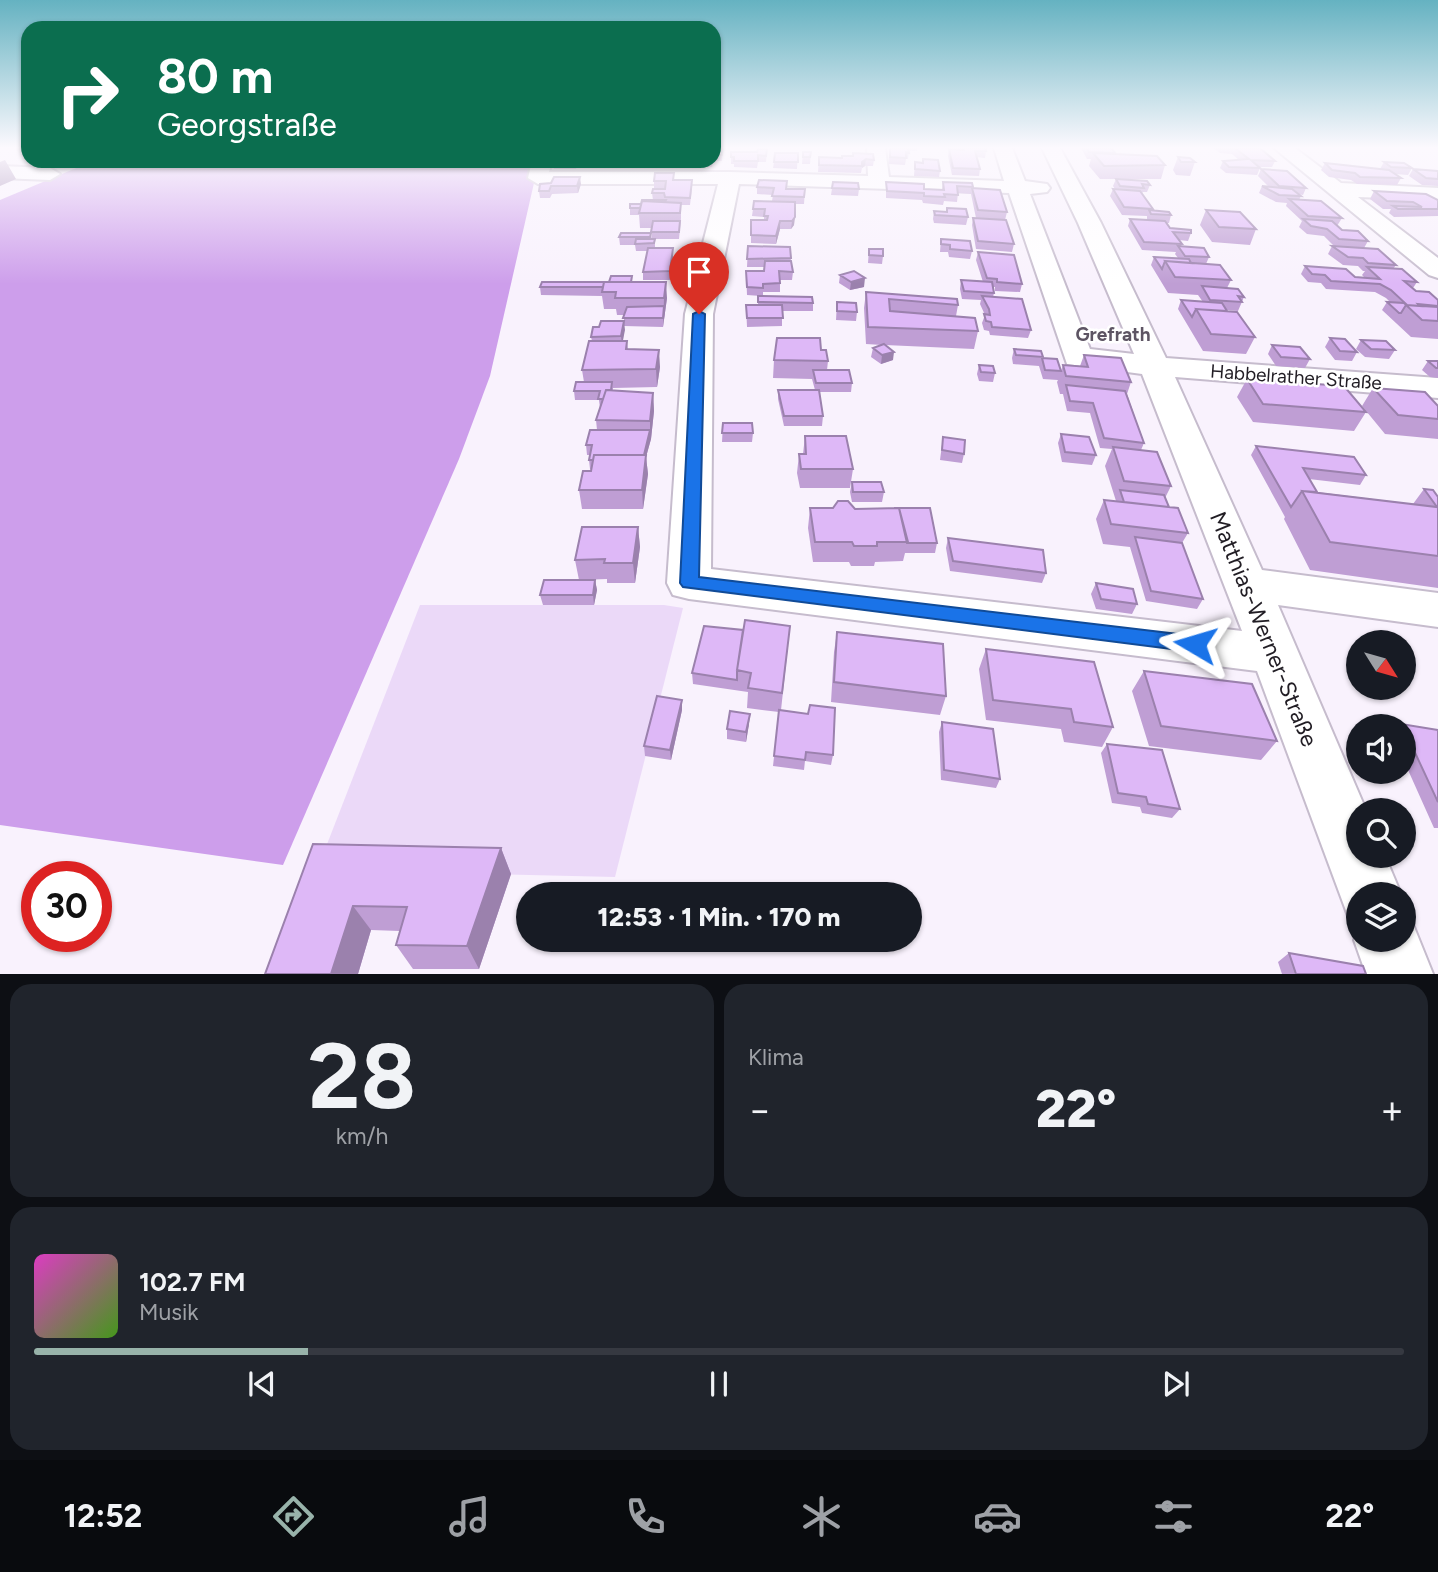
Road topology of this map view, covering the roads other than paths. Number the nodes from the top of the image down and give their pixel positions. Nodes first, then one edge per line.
1 (726, 193) edge
2 (1019, 193) edge
3 (1076, 193) edge
4 (1339, 193) edge
5 (1438, 270) edge
6 (1154, 366) junction
7 (1438, 388) edge
8 (1247, 584) junction
9 (1438, 610) edge
10 (1275, 654) junction
11 (1365, 882) edge
12 (1392, 952) edge
13 (1400, 974) edge

1 - 10 street
2 - 6 street
3 - 6 street, Matthias-Werner-Straße
4 - 5 street
6 - 7 street, Habbelrather Straße
6 - 8 street, Matthias-Werner-Straße
8 - 9 street
8 - 10 street, Matthias-Werner-Straße
10 - 11 street, Matthias-Werner-Straße
12 - 13 street

